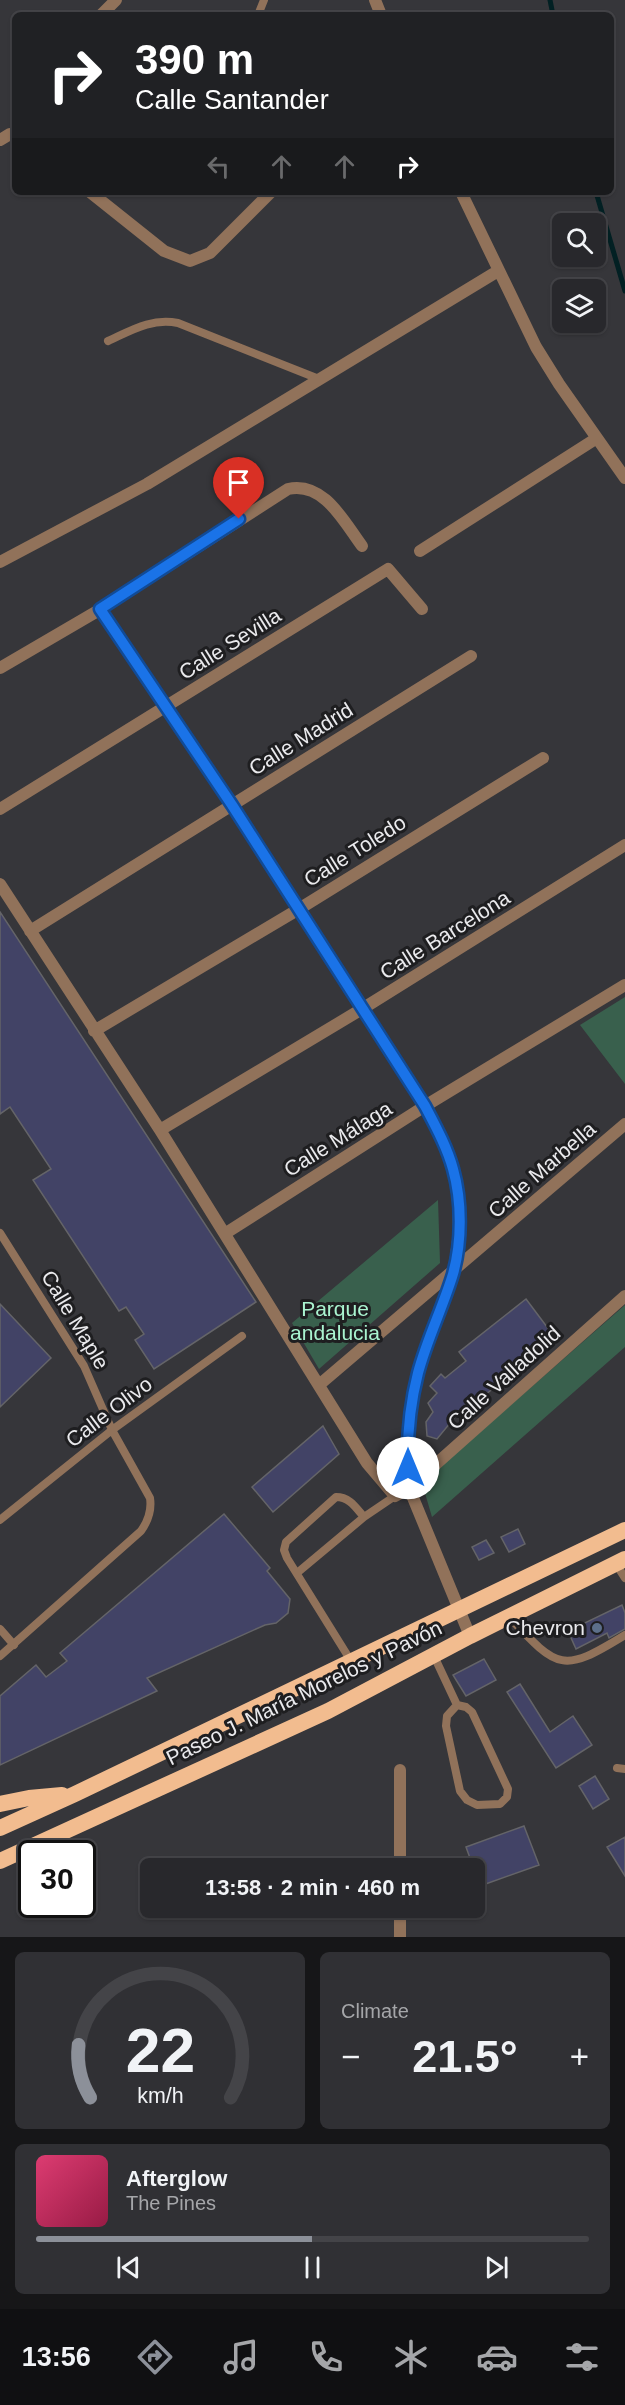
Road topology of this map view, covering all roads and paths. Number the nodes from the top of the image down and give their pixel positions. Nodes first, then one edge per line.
1 (116, 0) edge
2 (104, 12) edge
3 (94, 195) edge
4 (268, 195) edge
5 (462, 195) edge
6 (498, 271) junction
7 (108, 341) dead end
8 (319, 379) junction
9 (597, 438) junction
10 (625, 478) edge
11 (362, 546) dead end
12 (420, 551) dead end
13 (0, 562) edge
14 (100, 609) junction
15 (422, 609) dead end
16 (471, 657) dead end
17 (0, 668) edge
18 (165, 706) junction
19 (543, 758) dead end
20 (232, 805) junction
21 (0, 808) edge
22 (625, 845) edge
23 (0, 884) edge
24 (299, 909) junction
25 (30, 931) junction
26 (625, 985) edge
27 (362, 1009) junction
28 (94, 1031) junction
29 (425, 1106) junction
30 (625, 1124) edge
31 (160, 1130) junction
32 (0, 1233) edge
33 (226, 1233) junction
34 (454, 1272) junction
35 (625, 1296) edge
36 (242, 1336) dead end
37 (319, 1384) junction
38 (112, 1430) junction
39 (409, 1488) junction
40 (395, 1496) junction
41 (364, 1518) junction
42 (0, 1520) edge
43 (625, 1530) edge
44 (622, 1567) edge
45 (297, 1574) junction
46 (459, 1611) junction
47 (509, 1617) junction
48 (0, 1629) edge
49 (625, 1635) edge
50 (470, 1636) junction
51 (14, 1645) junction
52 (0, 1656) edge
53 (434, 1656) junction
54 (352, 1662) junction
55 (457, 1705) junction
56 (400, 1770) dead end
57 (75, 1794) junction
58 (0, 1804) edge
59 (0, 1828) edge
60 (400, 1858) edge
61 (0, 1861) edge
62 (400, 1918) edge
63 (400, 1937) edge

1 - 2 street
3 - 4 street
5 - 6 street
6 - 8 street
6 - 9 street
7 - 8 lane
8 - 13 street
9 - 10 street
9 - 12 street
11 - 14 street
14 - 17 street
14 - 18 street
15 - 18 street, Calle Sevilla
16 - 20 street, Calle Madrid
18 - 20 street
18 - 21 street, Calle Sevilla
19 - 24 street, Calle Toledo
20 - 24 street
20 - 25 street, Calle Madrid
22 - 27 street, Calle Barcelona
23 - 25 street
24 - 27 street
24 - 28 street, Calle Toledo
25 - 28 street
26 - 29 street, Calle Málaga
27 - 29 street
27 - 31 street, Calle Barcelona
28 - 31 street
29 - 33 street, Calle Málaga
29 - 34 street
30 - 34 street, Calle Marbella
31 - 33 street
32 - 38 lane, Calle Maple
33 - 37 street
34 - 37 street, Calle Marbella
34 - 39 street
35 - 39 street, Calle Valladolid
36 - 38 lane, Calle Olivo
37 - 40 street
38 - 42 lane, Calle Olivo
38 - 51 lane, Calle Maple
39 - 40 street, Calle Valladolid
39 - 46 street
40 - 41 lane
41 - 45 lane
41 - 45 lane
43 - 46 highway, Paseo J. María Morelos y Pavón
44 - 47 highway, Paseo J. María Morelos y Pavón
45 - 54 lane
46 - 50 street
46 - 54 highway, Paseo J. María Morelos y Pavón
47 - 49 lane
47 - 50 highway, Paseo J. María Morelos y Pavón
48 - 51 lane
50 - 53 highway, Paseo J. María Morelos y Pavón
51 - 52 lane, Calle Maple
53 - 55 lane
53 - 61 highway, Paseo J. María Morelos y Pavón
54 - 57 highway, Paseo J. María Morelos y Pavón
55 - 55 lane
56 - 60 street
57 - 58 highway
57 - 59 highway, Paseo J. María Morelos y Pavón
62 - 63 street

